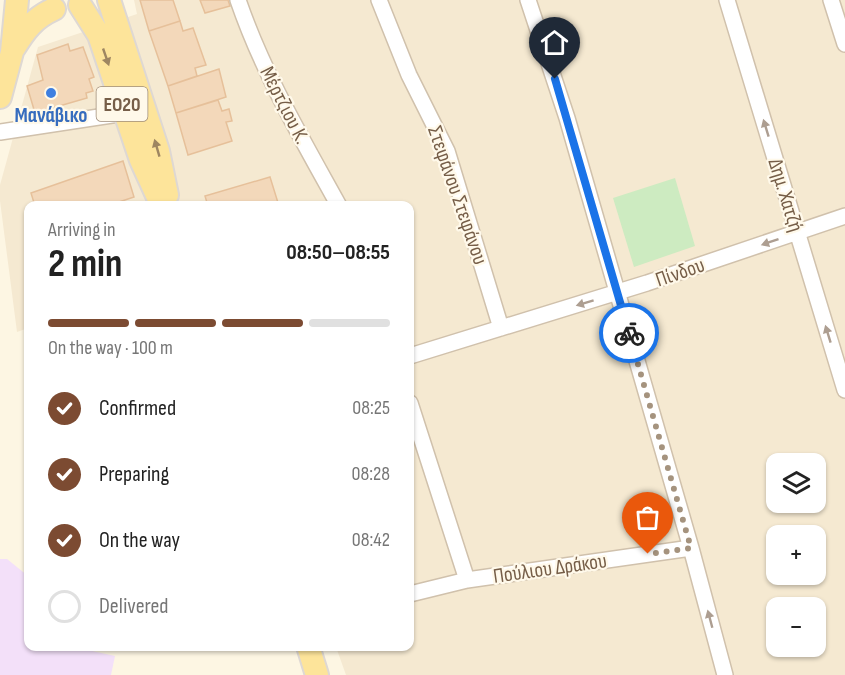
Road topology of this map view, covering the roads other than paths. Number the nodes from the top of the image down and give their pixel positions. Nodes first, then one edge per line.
1 (16, 0) edge
2 (32, 0) edge
3 (109, 0) edge
4 (238, 0) edge
5 (379, 0) edge
6 (528, 0) edge
7 (727, 0) edge
8 (831, 0) edge
9 (84, 2) edge
10 (54, 9) junction
11 (845, 45) edge
12 (12, 52) junction
13 (0, 97) edge
14 (126, 113) junction
15 (0, 132) edge
16 (160, 201) edge
17 (168, 201) edge
18 (336, 201) edge
19 (845, 216) edge
20 (797, 232) junction
21 (618, 292) junction
22 (501, 328) junction
23 (414, 355) edge
24 (845, 390) edge
25 (414, 415) edge
26 (691, 548) junction
27 (467, 580) junction
28 (414, 593) edge
29 (310, 651) edge
30 (317, 675) edge
31 (725, 675) edge

1 - 12 main road
2 - 10 main road
17 -> 3 main road, ΕΟ20
4 - 18 street, Μέρτζιου Κ.
5 - 22 street, Στεφάνου Στεφάνου
6 - 21 street
20 -> 7 street, Δημ. Χατζή
8 - 11 street
9 - 10 main road
9 -> 14 main road, ΕΟ20
10 - 12 main road
12 - 13 main road
14 - 15 street
14 - 16 main road, ΕΟ20
19 - 20 street, Πίνδου
20 -> 21 street, Πίνδου
24 -> 20 street, Δημ. Χατζή
21 -> 22 street, Πίνδου
21 - 26 street
22 - 23 street, Πίνδου
25 - 27 street
26 - 27 street, Πούλιου Δράκου
31 -> 26 street
27 - 28 street, Πούλιου Δράκου
29 - 30 main road

